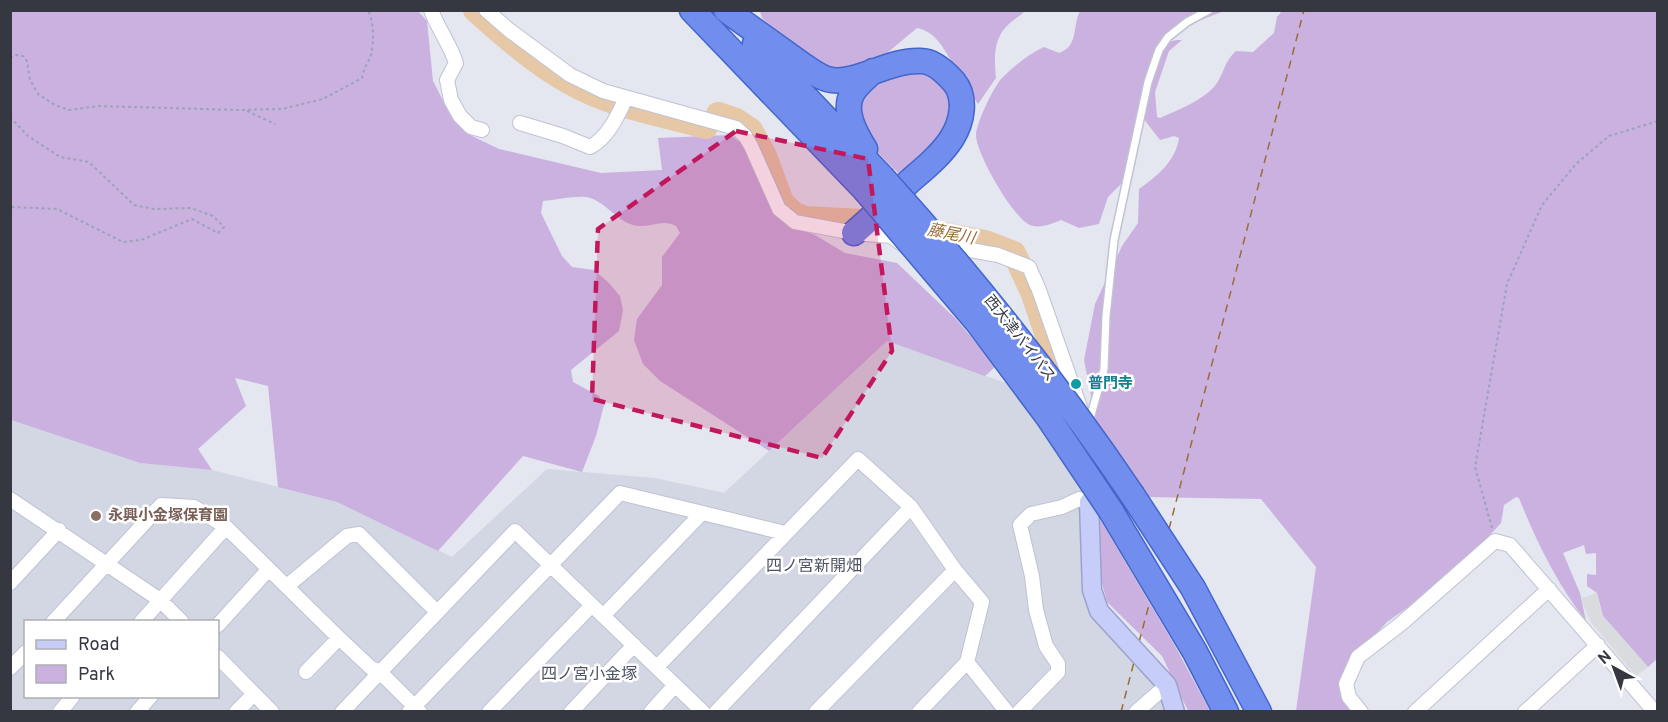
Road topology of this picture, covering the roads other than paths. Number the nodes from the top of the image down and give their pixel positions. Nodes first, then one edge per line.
1 (431, 10) edge
2 (486, 10) edge
3 (1209, 10) edge
4 (705, 12) edge
5 (874, 71) junction
6 (624, 102) junction
7 (520, 123) dead end
8 (482, 130) dead end
9 (873, 183) junction
10 (856, 231) junction
11 (891, 236) junction
12 (1088, 425) junction
13 (1093, 483) junction
14 (10, 499) edge
15 (1089, 502) junction
16 (911, 507) junction
17 (701, 514) junction
18 (226, 527) junction
19 (59, 530) junction
20 (785, 533) junction
21 (107, 563) junction
22 (550, 565) junction
23 (268, 570) junction
24 (955, 570) junction
25 (10, 583) edge
26 (286, 586) junction
27 (1549, 589) junction
28 (160, 600) junction
29 (592, 605) junction
30 (437, 612) junction
31 (603, 615) junction
32 (55, 620) edge
33 (142, 620) edge
34 (181, 620) edge
35 (219, 624) edge
36 (339, 638) junction
37 (634, 645) junction
38 (1599, 645) junction
39 (24, 654) edge
40 (219, 658) edge
41 (967, 662) junction
42 (657, 667) junction
43 (10, 668) edge
44 (306, 672) dead end
45 (380, 672) junction
46 (675, 685) junction
47 (1167, 685) junction
48 (254, 694) junction
49 (71, 698) edge
50 (149, 698) edge
51 (1650, 707) edge
52 (414, 710) edge
53 (60, 711) edge
54 (138, 711) edge
55 (236, 711) edge
56 (272, 711) edge
57 (342, 711) edge
58 (489, 711) edge
59 (571, 711) edge
60 (651, 711) edge
61 (703, 711) edge
62 (716, 711) edge
63 (816, 711) edge
64 (918, 711) edge
65 (1007, 711) edge
66 (1020, 711) edge
67 (1136, 711) edge
68 (1175, 711) edge
69 (1226, 711) edge
70 (1259, 711) edge
71 (1361, 711) edge
72 (1415, 711) edge
73 (1525, 711) edge
74 (1635, 711) edge

1 - 8 street
2 - 6 street
3 - 12 lane
4 - 5 highway
4 - 9 highway, 西大津バイパス
5 - 9 highway
5 - 10 highway
6 - 7 street
6 - 10 street
9 - 69 highway, 西大津バイパス, bridge
9 - 70 highway, 西大津バイパス, bridge
10 - 11 street
11 - 12 street
11 - 13 street
12 - 13 street
13 - 15 street
14 - 19 street
15 - 47 street
15 - 66 street
16 - 20 street
16 - 24 street
16 - 62 street
17 - 20 street
17 - 22 street
17 - 31 street
18 - 21 street
18 - 23 street
18 - 28 street
19 - 21 street
19 - 25 street
20 - 42 street
21 - 28 street
21 - 32 street
22 - 29 street
22 - 30 street
22 - 52 street
23 - 26 street
23 - 35 street
24 - 41 street
24 - 63 street
26 - 30 street
26 - 36 street
27 - 38 street
27 - 71 street
27 - 72 street
28 - 33 street
28 - 34 street
29 - 31 street
29 - 58 street
30 - 45 street
31 - 37 street
36 - 44 street
36 - 45 street
37 - 42 street
37 - 59 street
38 - 51 street
38 - 73 street
39 - 43 street
40 - 48 street
41 - 64 street
41 - 65 street
42 - 46 street
45 - 52 street
45 - 57 street
46 - 60 street
46 - 61 street
47 - 67 street
47 - 68 street
48 - 55 street
48 - 56 street
49 - 53 street
50 - 54 street
51 - 74 street

